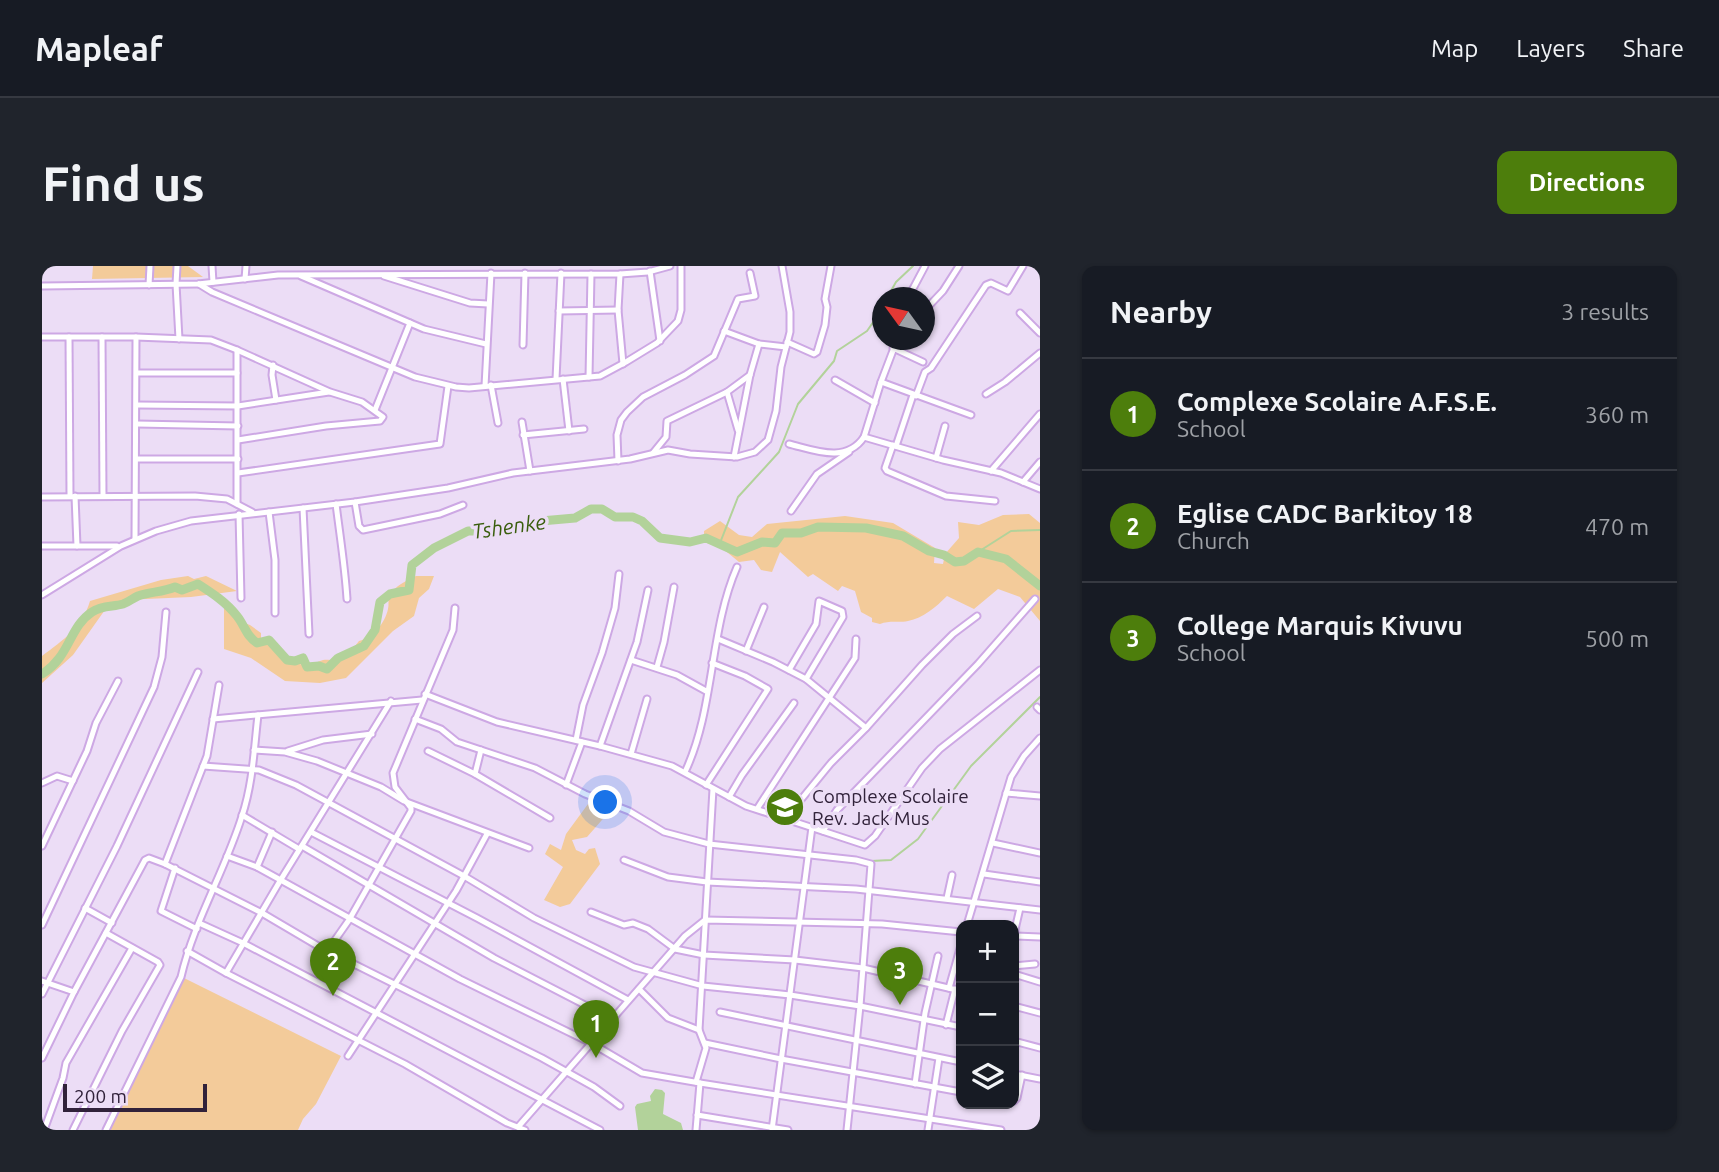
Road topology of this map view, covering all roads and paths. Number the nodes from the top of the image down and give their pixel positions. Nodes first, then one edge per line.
1 (150, 266) edge
2 (177, 266) edge
3 (212, 266) edge
4 (246, 266) edge
5 (278, 266) edge
6 (310, 266) edge
7 (340, 266) edge
8 (372, 266) edge
9 (401, 266) edge
10 (434, 266) edge
11 (485, 266) edge
12 (571, 266) edge
13 (604, 266) edge
14 (628, 266) edge
15 (670, 266) edge
16 (681, 266) edge
17 (782, 266) edge
18 (831, 266) edge
19 (925, 266) edge
20 (959, 266) edge
21 (1023, 266) edge
22 (651, 269) edge
23 (547, 270) edge
24 (521, 271) edge
25 (488, 273) junction
26 (629, 273) junction
27 (750, 273) dead end
28 (434, 274) junction
29 (561, 274) junction
30 (572, 274) junction
31 (591, 274) junction
32 (605, 274) junction
33 (620, 274) junction
34 (278, 275) junction
35 (298, 275) junction
36 (311, 275) junction
37 (339, 275) junction
38 (371, 275) junction
39 (381, 275) junction
40 (401, 275) junction
41 (245, 279) junction
42 (213, 282) junction
43 (176, 284) junction
44 (198, 284) junction
45 (149, 285) junction
46 (42, 286) edge
47 (914, 287) edge
48 (935, 299) edge
49 (488, 304) junction
50 (618, 310) junction
51 (590, 311) junction
52 (559, 312) junction
53 (1020, 313) dead end
54 (410, 323) junction
55 (724, 331) junction
56 (1040, 333) edge
57 (42, 337) edge
58 (69, 337) junction
59 (102, 337) junction
60 (136, 337) junction
61 (179, 339) junction
62 (660, 341) junction
63 (486, 344) junction
64 (759, 344) junction
65 (786, 344) junction
66 (523, 345) dead end
67 (237, 350) junction
68 (892, 350) edge
69 (897, 350) edge
70 (1040, 354) edge
71 (923, 362) dead end
72 (623, 364) junction
73 (273, 365) junction
74 (392, 366) junction
75 (137, 373) junction
76 (237, 373) junction
77 (750, 375) junction
78 (589, 377) junction
79 (556, 379) junction
80 (563, 379) junction
81 (835, 380) dead end
82 (881, 382) junction
83 (448, 386) junction
84 (488, 386) junction
85 (330, 392) junction
86 (727, 392) junction
87 (986, 394) dead end
88 (915, 395) junction
89 (276, 400) junction
90 (875, 403) junction
91 (137, 405) junction
92 (238, 406) junction
93 (375, 410) junction
94 (1040, 414) edge
95 (971, 415) dead end
96 (522, 422) dead end
97 (498, 423) dead end
98 (137, 424) junction
99 (238, 426) junction
100 (945, 426) dead end
101 (584, 429) dead end
102 (738, 430) junction
103 (569, 431) junction
104 (523, 435) junction
105 (864, 437) junction
106 (238, 440) junction
107 (789, 443) dead end
108 (859, 444) junction
109 (895, 445) junction
110 (650, 455) junction
111 (734, 457) junction
112 (936, 458) junction
113 (137, 459) junction
114 (238, 459) junction
115 (618, 461) junction
116 (1040, 462) edge
117 (530, 471) junction
118 (991, 471) junction
119 (238, 472) junction
120 (1023, 482) junction
121 (1040, 489) edge
122 (42, 496) edge
123 (73, 496) junction
124 (103, 496) junction
125 (136, 496) junction
126 (995, 501) dead end
127 (355, 502) junction
128 (237, 504) junction
129 (336, 504) junction
130 (463, 505) dead end
131 (303, 508) junction
132 (791, 511) dead end
133 (269, 512) junction
134 (255, 513) junction
135 (239, 514) junction
136 (135, 539) junction
137 (42, 546) edge
138 (77, 546) junction
139 (121, 546) junction
140 (737, 566) dead end
141 (620, 574) dead end
142 (674, 587) dead end
143 (649, 590) dead end
144 (42, 595) edge
145 (241, 598) dead end
146 (347, 599) dead end
147 (1035, 599) dead end
148 (764, 607) dead end
149 (455, 608) dead end
150 (166, 612) dead end
151 (275, 613) dead end
152 (978, 617) dead end
153 (309, 634) dead end
154 (718, 639) junction
155 (856, 639) dead end
156 (746, 651) junction
157 (631, 660) junction
158 (712, 663) junction
159 (657, 667) junction
160 (789, 670) junction
161 (1040, 670) edge
162 (198, 672) dead end
163 (806, 679) junction
164 (118, 681) dead end
165 (219, 685) dead end
166 (706, 691) junction
167 (423, 697) junction
168 (647, 699) dead end
169 (829, 699) junction
170 (391, 701) junction
171 (794, 703) dead end
172 (258, 715) junction
173 (213, 719) junction
174 (415, 719) junction
175 (866, 728) junction
176 (372, 734) junction
177 (1040, 738) edge
178 (579, 741) junction
179 (600, 746) junction
180 (254, 750) junction
181 (481, 750) junction
182 (428, 751) dead end
183 (285, 752) junction
184 (631, 754) junction
185 (203, 766) junction
186 (253, 769) junction
187 (348, 772) junction
188 (685, 772) junction
189 (475, 774) junction
190 (73, 781) junction
191 (42, 783) edge
192 (566, 785) junction
193 (706, 785) junction
194 (713, 789) junction
195 (1006, 793) junction
196 (1040, 796) edge
197 (729, 797) junction
198 (404, 801) junction
199 (330, 803) junction
200 (757, 809) junction
201 (242, 815) junction
202 (550, 818) dead end
203 (786, 818) junction
204 (812, 828) junction
205 (823, 831) junction
206 (272, 832) junction
207 (311, 832) junction
208 (487, 834) junction
209 (396, 838) junction
210 (993, 843) junction
211 (709, 844) junction
212 (42, 846) edge
213 (300, 848) junction
214 (529, 848) dead end
215 (1040, 853) edge
216 (808, 855) junction
217 (227, 856) junction
218 (624, 860) dead end
219 (165, 864) junction
220 (380, 866) junction
221 (257, 867) junction
222 (175, 868) junction
223 (984, 874) junction
224 (952, 875) dead end
225 (464, 876) junction
226 (280, 881) junction
227 (707, 882) junction
228 (1040, 882) edge
229 (369, 886) junction
230 (804, 886) junction
231 (214, 888) junction
232 (870, 890) junction
233 (947, 898) junction
234 (974, 902) junction
235 (447, 903) junction
236 (85, 908) junction
237 (1020, 908) junction
238 (1040, 909) edge
239 (591, 912) dead end
240 (262, 913) junction
241 (349, 920) junction
242 (705, 920) junction
243 (969, 920) edge
244 (1017, 920) edge
245 (800, 921) junction
246 (112, 923) junction
247 (435, 923) junction
248 (867, 924) junction
249 (42, 925) edge
250 (198, 926) junction
251 (956, 932) edge
252 (106, 933) junction
253 (1019, 935) edge
254 (1040, 937) edge
255 (243, 943) junction
256 (132, 948) junction
257 (328, 950) junction
258 (675, 950) junction
259 (187, 951) junction
260 (414, 953) junction
261 (704, 955) junction
262 (938, 956) dead end
263 (795, 960) junction
264 (1035, 964) dead end
265 (1019, 966) edge
266 (863, 968) junction
267 (226, 973) junction
268 (652, 973) junction
269 (1019, 976) edge
270 (45, 982) edge
271 (1040, 982) edge
272 (394, 984) junction
273 (932, 984) junction
274 (703, 986) junction
275 (639, 989) junction
276 (955, 990) edge
277 (74, 992) junction
278 (42, 994) edge
279 (790, 995) junction
280 (628, 1000) junction
281 (860, 1006) junction
282 (1019, 1007) edge
283 (720, 1012) dead end
284 (376, 1013) junction
285 (1040, 1013) edge
286 (612, 1019) junction
287 (924, 1019) junction
288 (946, 1025) junction
289 (956, 1026) edge
290 (786, 1027) junction
291 (699, 1030) junction
292 (358, 1040) junction
293 (705, 1042) junction
294 (857, 1042) junction
295 (1019, 1042) edge
296 (591, 1044) junction
297 (1040, 1048) edge
298 (920, 1055) junction
299 (348, 1056) dead end
300 (42, 1058) edge
301 (939, 1058) junction
302 (781, 1059) junction
303 (956, 1061) edge
304 (566, 1071) junction
305 (853, 1072) junction
306 (1019, 1074) edge
307 (1022, 1075) junction
308 (1040, 1079) edge
309 (698, 1083) junction
310 (915, 1084) junction
311 (934, 1087) junction
312 (1019, 1089) edge
313 (956, 1091) edge
314 (776, 1094) junction
315 (541, 1099) junction
316 (850, 1105) junction
317 (620, 1106) dead end
318 (698, 1115) junction
319 (929, 1118) junction
320 (507, 1123) junction
321 (522, 1128) edge
322 (772, 1129) edge
323 (44, 1130) edge
324 (73, 1130) edge
325 (106, 1130) edge
326 (504, 1130) edge
327 (600, 1130) edge
328 (696, 1130) edge
329 (788, 1130) edge
330 (847, 1130) edge
331 (928, 1130) edge
332 (1001, 1130) edge

1 - 45 street
2 - 43 street
3 - 42 street
4 - 41 street
5 - 34 street
6 - 36 street
7 - 37 street
8 - 38 street
9 - 40 street
10 - 28 street
11 - 25 street
12 - 30 street
13 - 32 street
14 - 26 street
15 - 22 street
16 - 62 street
17 - 65 street
18 - 65 street
19 - 47 street
20 - 48 street
21 - 88 street
22 - 26 street
22 - 62 street
23 - 24 street
23 - 29 street
24 - 25 street
24 - 66 street
25 - 28 street
25 - 49 street
26 - 33 street
27 - 55 street
28 - 40 street
29 - 30 street
29 - 52 street
30 - 31 street
31 - 32 street
31 - 51 street
32 - 33 street
33 - 50 street
34 - 35 street
34 - 41 street
35 - 36 street
35 - 54 street
36 - 37 street
37 - 38 street
38 - 39 street
39 - 40 street
39 - 49 street
41 - 42 street
42 - 44 street
43 - 44 street
43 - 45 street
43 - 61 street
44 - 74 street
45 - 46 street
49 - 63 street
50 - 51 street
50 - 72 street
51 - 52 street
51 - 78 street
52 - 79 street
53 - 56 street
54 - 63 street
54 - 74 street
55 - 64 street
55 - 115 street
57 - 58 street
58 - 59 street
58 - 123 street
59 - 60 street
59 - 124 street
60 - 61 street
60 - 75 street
61 - 67 street
62 - 72 street
63 - 84 street
64 - 65 street
64 - 77 street
65 - 111 street
67 - 73 street
67 - 76 street
68 - 82 street
69 - 71 street
70 - 87 street
72 - 78 street
73 - 85 street
73 - 89 street
74 - 83 street
74 - 93 street
75 - 76 street
75 - 91 street
76 - 92 street
77 - 86 street
77 - 102 street
78 - 80 street
79 - 80 street
79 - 84 street
80 - 103 street
81 - 90 street
82 - 88 street
82 - 90 street
83 - 84 street
83 - 119 street
84 - 97 street
85 - 89 street
85 - 93 street
86 - 102 street
86 - 110 street
88 - 95 street
88 - 109 street
89 - 92 street
90 - 105 street
91 - 92 street
91 - 98 street
92 - 99 street
93 - 106 street
94 - 118 street
96 - 104 street
98 - 99 street
98 - 113 street
99 - 106 street
100 - 112 street
101 - 103 street
102 - 111 street
103 - 104 street
104 - 117 street
105 - 108 street
105 - 109 street
106 - 114 street
107 - 108 street
108 - 132 street
109 - 112 street
109 - 126 street
110 - 111 street
110 - 115 street
112 - 118 street
113 - 114 street
113 - 125 street
114 - 119 street
115 - 117 street
116 - 120 street
117 - 127 street
118 - 120 street
119 - 128 street
120 - 121 street
122 - 123 street
123 - 124 street
123 - 138 street
124 - 125 street
125 - 128 street
125 - 136 street
127 - 129 street
127 - 130 street
128 - 134 street
129 - 131 street
129 - 146 street
131 - 133 street
131 - 153 street
133 - 134 street
133 - 151 street
134 - 135 street
135 - 136 street
135 - 145 street
136 - 139 street
137 - 138 street
138 - 139 street
139 - 144 street
140 - 154 street
141 - 178 street
142 - 159 street
143 - 157 street
147 - 205 street
148 - 156 street
149 - 167 street
150 - 249 street
152 - 175 street
154 - 156 street
154 - 158 street
155 - 169 street
156 - 160 street
157 - 159 street
157 - 179 street
158 - 166 street
158 - 193 street
159 - 166 street
160 - 163 street
160 - 163 street
161 - 205 street
162 - 236 street
163 - 169 street
164 - 190 street
165 - 173 street
166 - 188 street
167 - 170 street
167 - 174 street
167 - 178 street
168 - 184 street
169 - 175 street
169 - 200 street
170 - 172 street
170 - 176 street
171 - 197 street
172 - 173 street
172 - 180 street
173 - 185 street
174 - 181 street
174 - 198 street
175 - 203 street
176 - 183 street
176 - 187 street
177 - 195 street
178 - 179 street
178 - 192 street
179 - 184 street
180 - 183 street
180 - 186 street
181 - 189 street
181 - 192 street
182 - 189 street
183 - 187 street
184 - 188 street
185 - 186 street
185 - 219 street
186 - 199 street
186 - 201 street
187 - 198 street
187 - 199 street
188 - 193 street
189 - 202 street
190 - 191 street
190 - 212 street
192 - 211 street
193 - 194 street
194 - 197 street
194 - 211 street
195 - 196 street
195 - 210 street
197 - 200 street
198 - 208 street
198 - 209 street
199 - 207 street
199 - 209 street
200 - 203 street
201 - 206 street
201 - 217 street
203 - 204 street
204 - 205 street
204 - 216 street
206 - 213 street
206 - 221 street
207 - 213 street
207 - 220 street
208 - 214 street
208 - 225 street
209 - 220 street
209 - 225 street
210 - 215 street
210 - 223 street
211 - 216 street
211 - 227 street
213 - 226 street
213 - 229 street
216 - 230 street
216 - 232 street
217 - 221 street
217 - 231 street
218 - 227 street
219 - 222 street
219 - 246 street
220 - 229 street
220 - 235 street
221 - 226 street
222 - 231 street
222 - 250 street
223 - 228 street
223 - 234 street
224 - 233 street
225 - 235 street
225 - 268 street
226 - 240 street
226 - 241 street
227 - 230 street
227 - 242 street
229 - 241 street
229 - 247 street
230 - 232 street
230 - 245 street
231 - 240 street
231 - 250 street
232 - 233 street
232 - 248 street
233 - 234 street
234 - 237 street
234 - 243 street
235 - 247 street
235 - 280 street
236 - 246 street
236 - 270 street
237 - 238 street
237 - 244 street
239 - 258 street
240 - 255 street
240 - 257 street
241 - 257 street
241 - 260 street
242 - 245 street
242 - 258 street
242 - 261 street
245 - 248 street
245 - 263 street
246 - 252 street
247 - 260 street
247 - 286 street
248 - 251 street
248 - 266 street
250 - 255 street
250 - 259 street
252 - 256 street
252 - 277 street
253 - 254 street
255 - 267 street
255 - 284 street
256 - 323 street
256 - 324 street
257 - 272 street
258 - 261 street
258 - 268 street
259 - 267 street
259 - 325 street
260 - 272 street
260 - 296 street
261 - 263 street
261 - 274 street
262 - 273 street
263 - 266 street
263 - 279 street
264 - 265 street
266 - 273 street
266 - 281 street
267 - 292 street
268 - 274 street
268 - 275 street
269 - 271 street
270 - 277 street
270 - 278 street
272 - 284 street
272 - 304 street
273 - 276 street
273 - 287 street
274 - 279 street
274 - 291 street
275 - 280 street
275 - 291 street
276 - 288 street
277 - 300 street
279 - 281 street
279 - 290 street
280 - 286 street
281 - 287 street
281 - 294 street
282 - 285 street
283 - 290 street
284 - 292 street
284 - 315 street
286 - 296 street
287 - 288 street
287 - 298 street
288 - 289 street
290 - 294 street
290 - 302 street
291 - 293 street
292 - 299 street
292 - 320 street
293 - 302 street
293 - 309 street
294 - 298 street
294 - 305 street
295 - 297 street
296 - 304 street
296 - 309 street
298 - 301 street
298 - 310 street
301 - 303 street
301 - 311 street
302 - 305 street
302 - 314 street
304 - 315 street
304 - 317 street
305 - 310 street
305 - 316 street
306 - 307 street
307 - 308 street
307 - 312 street
309 - 314 street
309 - 318 street
310 - 311 street
311 - 313 street
311 - 319 street
314 - 316 street
314 - 322 street
315 - 321 street
315 - 327 street
316 - 319 street
316 - 330 street
318 - 322 street
318 - 328 street
319 - 331 street
319 - 332 street
320 - 321 street
320 - 326 street
322 - 329 street

